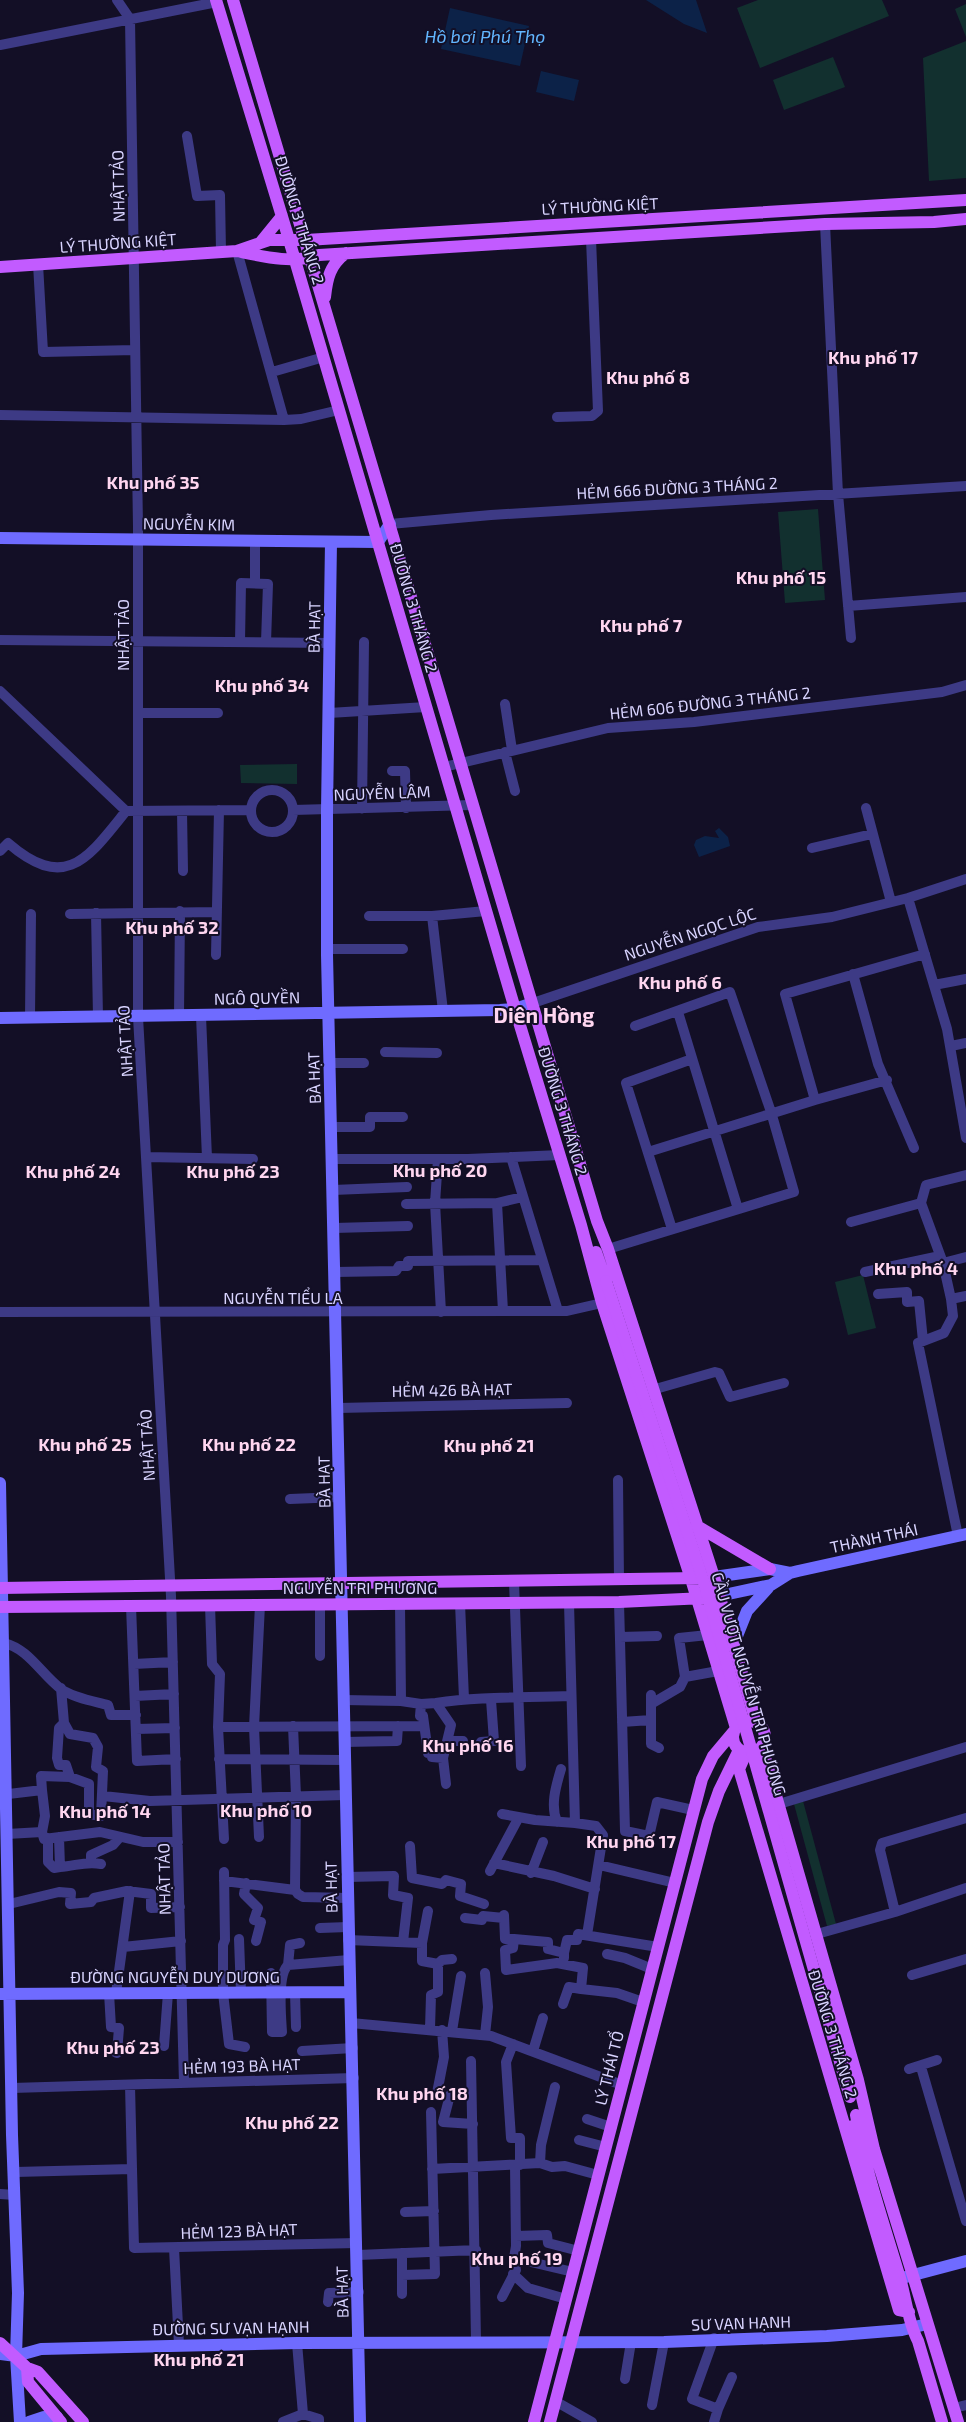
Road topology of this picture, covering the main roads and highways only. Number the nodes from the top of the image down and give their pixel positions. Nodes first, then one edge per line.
1 (233, 0) edge
2 (216, 1) edge
3 (966, 200) edge
4 (282, 216) junction
5 (299, 218) junction
6 (966, 219) edge
7 (330, 238) junction
8 (306, 240) junction
9 (290, 241) junction
10 (260, 243) junction
11 (237, 251) junction
12 (346, 254) junction
13 (312, 258) junction
14 (294, 260) junction
15 (0, 267) edge
16 (324, 302) junction
17 (597, 1221) junction
18 (582, 1226) junction
19 (601, 1266) junction
20 (697, 1526) junction
21 (770, 1569) road end
22 (714, 1577) junction
23 (691, 1579) junction
24 (1, 1588) edge
25 (720, 1596) junction
26 (697, 1600) junction
27 (2, 1607) edge
28 (756, 1722) junction
29 (735, 1729) junction
30 (762, 1747) junction
31 (742, 1754) junction
32 (722, 1787) junction
33 (752, 1800) junction
34 (807, 1992) junction
35 (644, 2000) junction
36 (661, 2001) junction
37 (856, 2115) joint
38 (868, 2150) junction
39 (862, 2172) junction
40 (901, 2279) junction
41 (0, 2343) edge
42 (27, 2368) junction
43 (960, 2406) edge
44 (59, 2420) edge
45 (83, 2422) edge
46 (534, 2422) edge
47 (550, 2422) edge
48 (942, 2422) edge
49 (958, 2422) edge

1 - 5 main road, ĐƯỜNG 3 THÁNG 2
2 - 4 main road, ĐƯỜNG 3 THÁNG 2
3 - 7 main road, LÝ THƯỜNG KIỆT
4 - 9 main road, ĐƯỜNG 3 THÁNG 2
4 - 10 main road
5 - 7 main road
5 - 8 main road, ĐƯỜNG 3 THÁNG 2
6 - 12 main road, LÝ THƯỜNG KIỆT
7 - 8 main road, LÝ THƯỜNG KIỆT
8 - 9 main road, LÝ THƯỜNG KIỆT
8 - 13 main road, ĐƯỜNG 3 THÁNG 2
9 - 10 main road, LÝ THƯỜNG KIỆT
9 - 14 main road, ĐƯỜNG 3 THÁNG 2
10 - 11 main road, LÝ THƯỜNG KIỆT
11 - 14 main road, LÝ THƯỜNG KIỆT
11 - 15 main road, LÝ THƯỜNG KIỆT
12 - 13 main road, LÝ THƯỜNG KIỆT
12 - 16 main road
13 - 14 main road, LÝ THƯỜNG KIỆT
13 - 16 main road, ĐƯỜNG 3 THÁNG 2
14 - 18 main road, ĐƯỜNG 3 THÁNG 2
16 - 17 main road, ĐƯỜNG 3 THÁNG 2
17 - 19 main road, ĐƯỜNG 3 THÁNG 2
17 - 20 main road, ĐƯỜNG 3 THÁNG 2
18 - 19 main road, ĐƯỜNG 3 THÁNG 2
18 - 23 main road, ĐƯỜNG 3 THÁNG 2
19 - 37 main road, CẦU VƯỢT NGUYỄN TRI PHƯƠNG, bridge
20 - 21 main road
20 - 22 main road, ĐƯỜNG 3 THÁNG 2
22 - 23 main road, NGUYỄN TRI PHƯƠNG
22 - 25 main road, ĐƯỜNG 3 THÁNG 2
23 - 24 main road, NGUYỄN TRI PHƯƠNG
23 - 26 main road, ĐƯỜNG 3 THÁNG 2
25 - 26 main road, NGUYỄN TRI PHƯƠNG
25 - 28 main road, ĐƯỜNG 3 THÁNG 2
26 - 27 main road, NGUYỄN TRI PHƯƠNG
26 - 29 main road, ĐƯỜNG 3 THÁNG 2
28 - 29 main road
28 - 30 main road
29 - 31 main road
29 - 35 main road, LÝ THÁI TỔ
30 - 31 main road
30 - 38 main road, ĐƯỜNG 3 THÁNG 2
31 - 32 main road, LÝ THÁI TỔ
31 - 33 main road, ĐƯỜNG 3 THÁNG 2
32 - 33 main road
32 - 36 main road, LÝ THÁI TỔ
33 - 34 main road, ĐƯỜNG 3 THÁNG 2
34 - 38 main road, ĐƯỜNG 3 THÁNG 2
34 - 39 main road, ĐƯỜNG 3 THÁNG 2
35 - 36 main road
35 - 46 main road, LÝ THÁI TỔ
36 - 47 main road, LÝ THÁI TỔ
37 - 38 main road, ĐƯỜNG 3 THÁNG 2
38 - 39 main road, ĐƯỜNG 3 THÁNG 2
38 - 40 main road, ĐƯỜNG 3 THÁNG 2
39 - 40 main road, ĐƯỜNG 3 THÁNG 2
40 - 43 main road, ĐƯỜNG 3 THÁNG 2
40 - 48 main road, ĐƯỜNG 3 THÁNG 2
41 - 42 main road
42 - 44 main road
42 - 45 main road
43 - 49 main road, ĐƯỜNG 3 THÁNG 2

